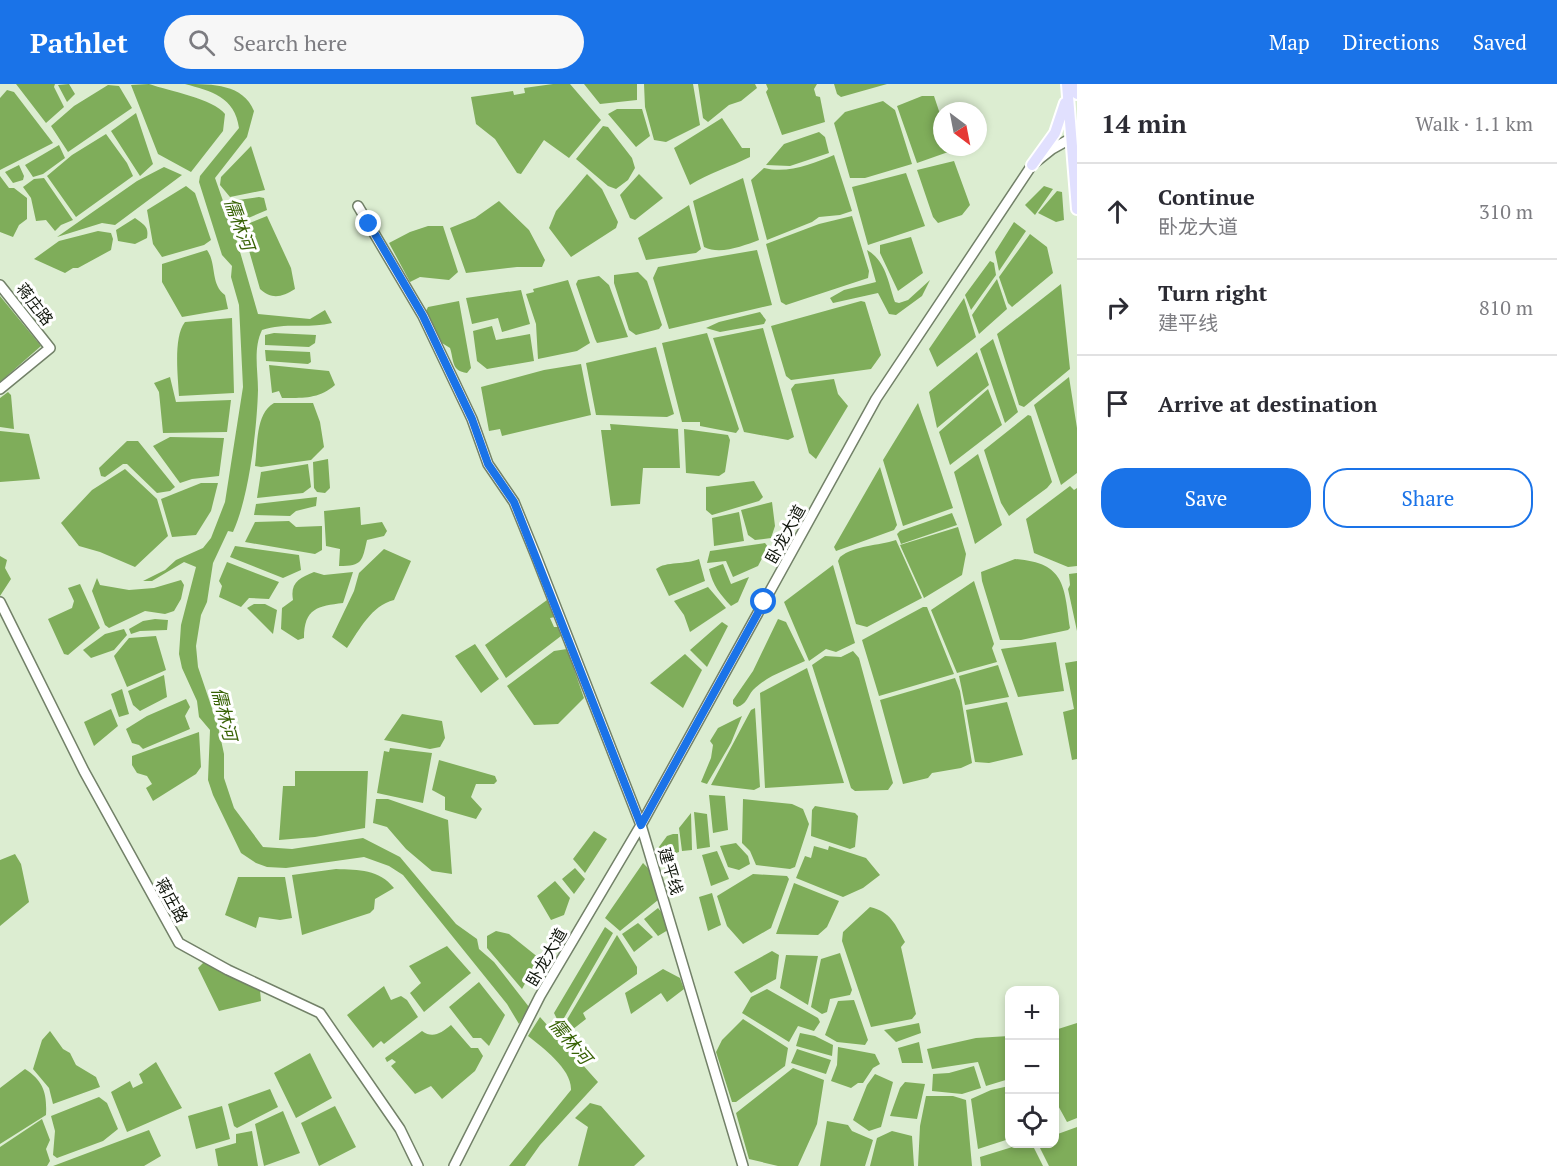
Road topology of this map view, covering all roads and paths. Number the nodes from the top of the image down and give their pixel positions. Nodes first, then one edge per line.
1 (1070, 84) edge
2 (1077, 94) edge
3 (1074, 137) edge
4 (1032, 165) junction
5 (358, 206) dead end
6 (1077, 209) edge
7 (0, 285) edge
8 (0, 389) edge
9 (0, 602) edge
10 (641, 825) junction
11 (418, 1166) edge
12 (454, 1166) edge
13 (743, 1166) edge

1 - 2 main road
1 - 3 main road
1 - 4 main road
3 - 4 street, 卧龙大道
3 - 6 main road
4 - 10 street, 卧龙大道
5 - 10 street, 建平线
7 - 8 street, 蒋庄路
9 - 11 street, 蒋庄路
10 - 12 street, 卧龙大道
10 - 13 street, 建平线

